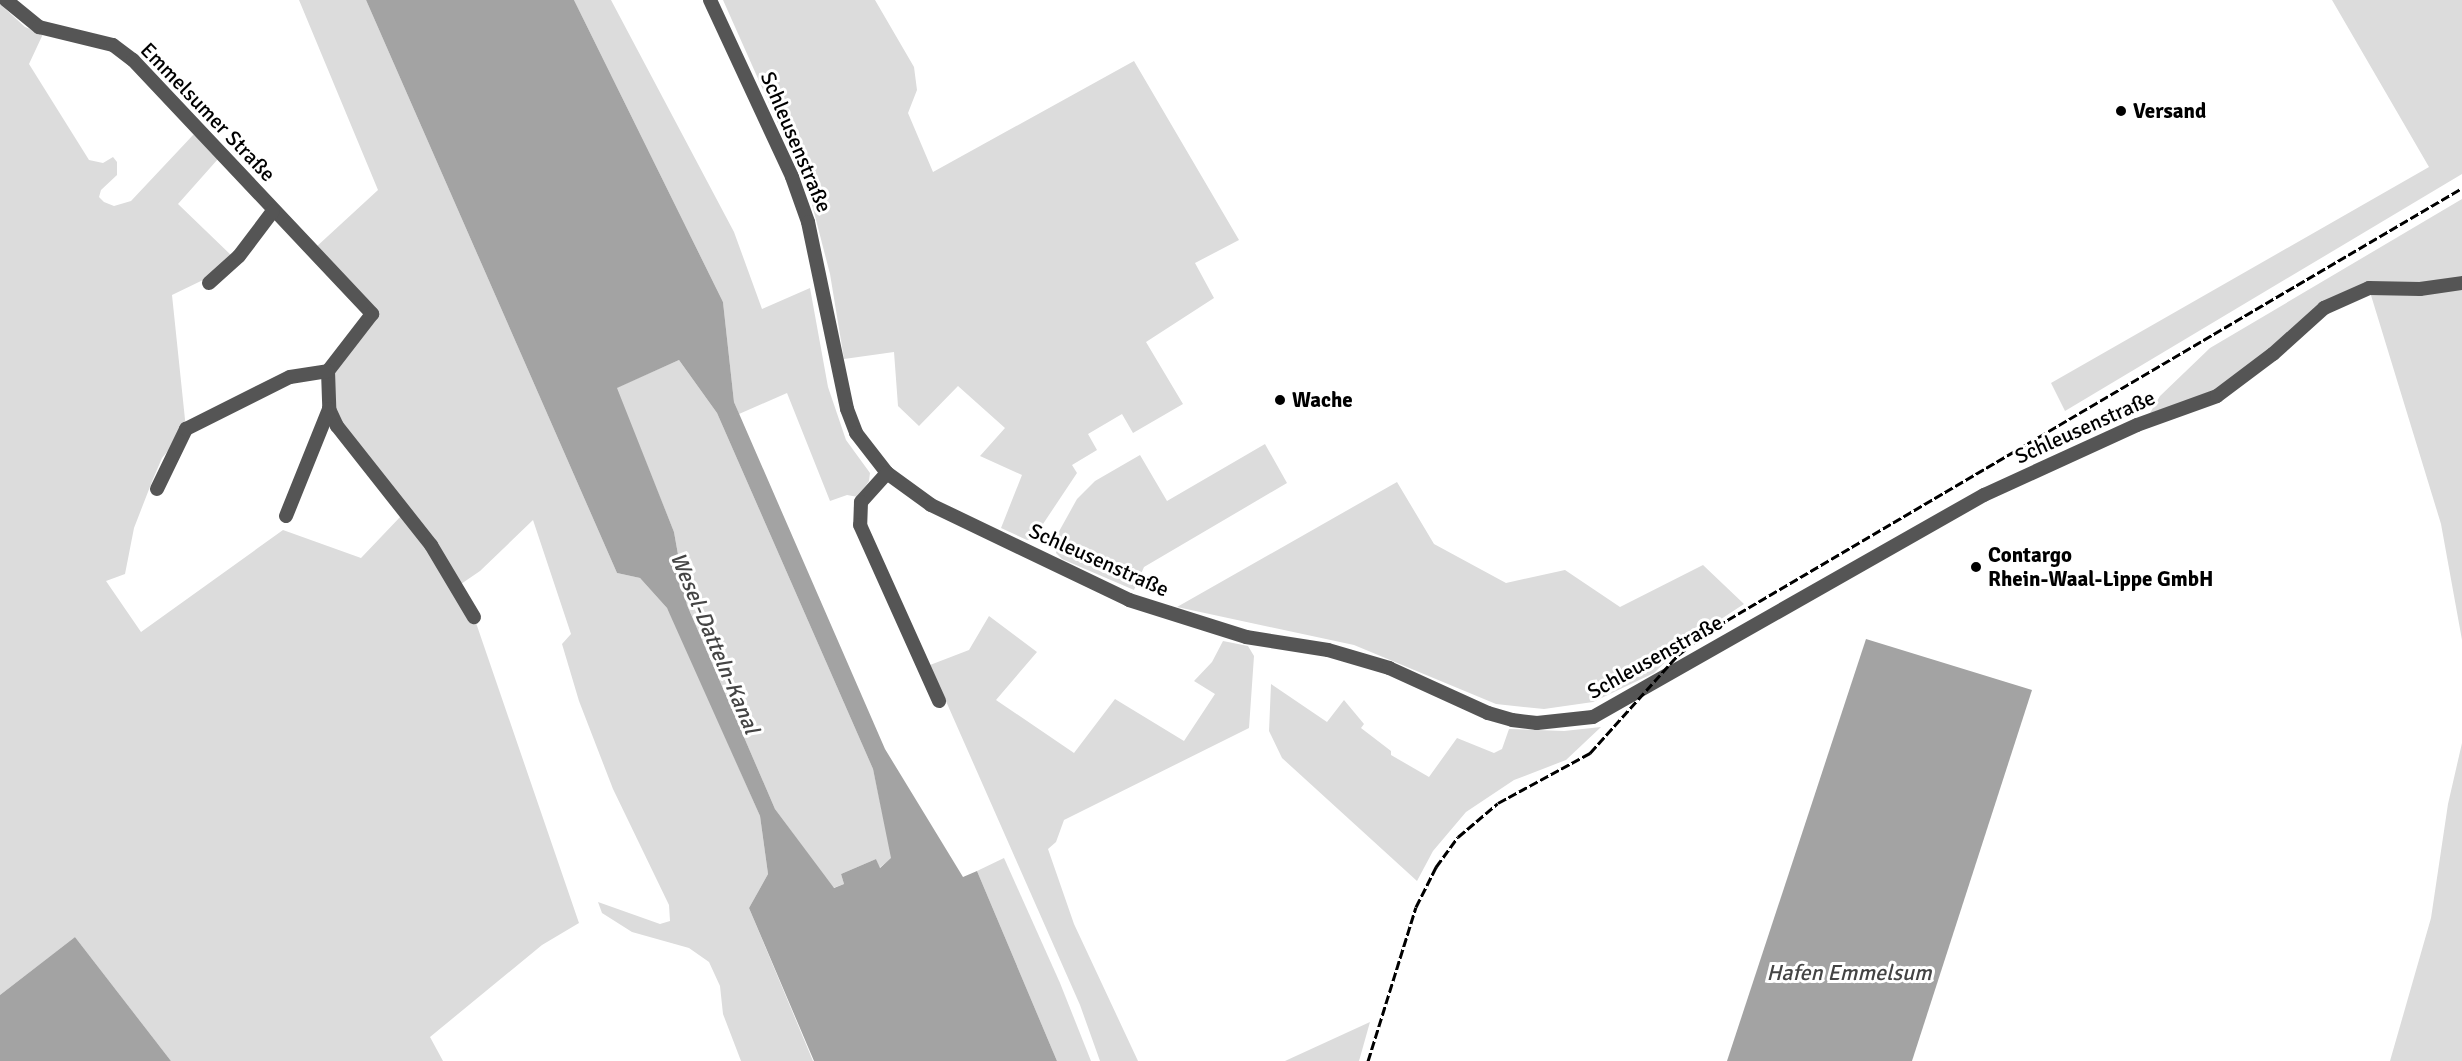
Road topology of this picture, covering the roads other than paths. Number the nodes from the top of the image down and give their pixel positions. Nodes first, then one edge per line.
1 (710, 0) edge
2 (11, 2) edge
3 (273, 210) junction
4 (209, 283) dead end
5 (2462, 283) edge
6 (328, 370) junction
7 (329, 409) junction
8 (886, 473) junction
9 (157, 489) dead end
10 (286, 516) dead end
11 (474, 617) dead end
12 (939, 701) dead end

1 - 8 street, Schleusenstraße
2 - 3 street, Emmelsumer Straße
3 - 4 street, Emmelsumer Straße
3 - 6 street, Emmelsumer Straße
5 - 8 street, Schleusenstraße
6 - 7 street
6 - 9 street
7 - 10 street
7 - 11 street
8 - 12 street

